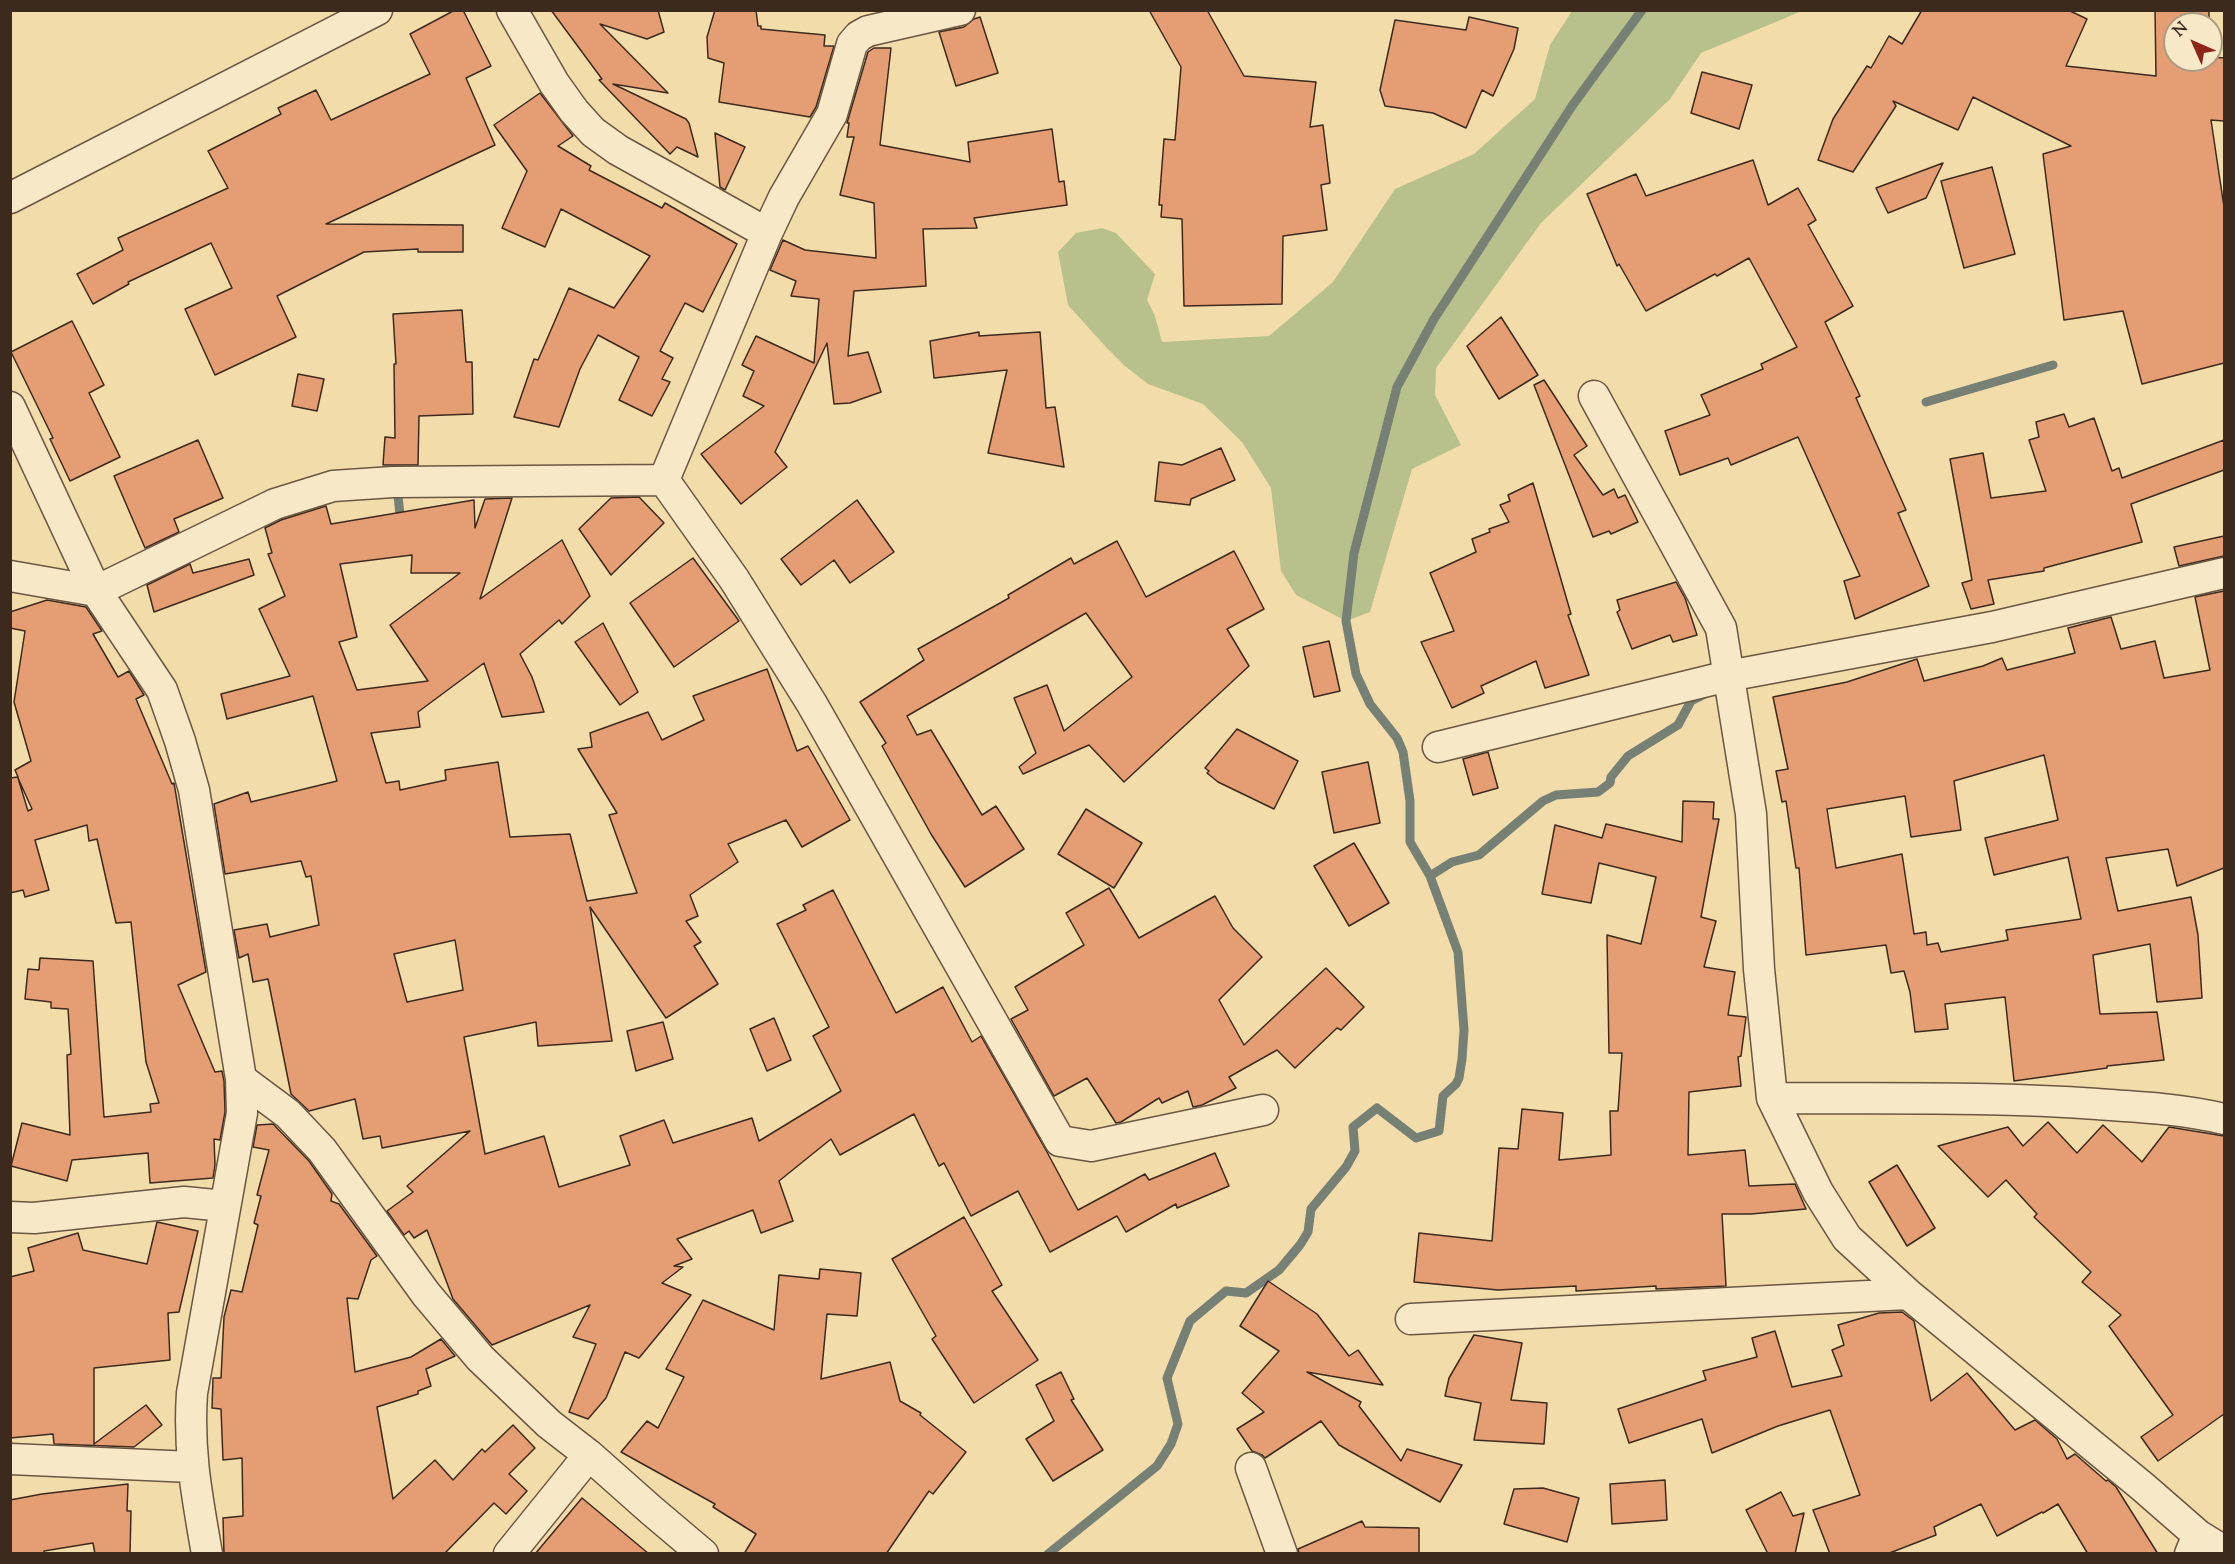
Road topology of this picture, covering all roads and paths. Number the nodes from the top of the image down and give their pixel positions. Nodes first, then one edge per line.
1 (377, 10) edge
2 (512, 10) edge
3 (960, 10) edge
4 (10, 198) edge
5 (767, 233) junction
6 (1594, 396) dead end
7 (10, 407) edge
8 (664, 480) junction
9 (2224, 573) edge
10 (10, 576) edge
11 (96, 591) junction
12 (1728, 676) junction
13 (1438, 747) dead end
14 (241, 1079) junction
15 (1772, 1098) junction
16 (1263, 1110) dead end
17 (2224, 1119) edge
18 (225, 1206) junction
19 (10, 1218) edge
20 (1908, 1294) junction
21 (1411, 1319) dead end
22 (589, 1455) junction
23 (10, 1459) edge
24 (192, 1467) junction
25 (1251, 1468) dead end
26 (2194, 1544) edge
27 (2224, 1551) edge
28 (207, 1554) edge
29 (509, 1554) edge
30 (703, 1554) edge
31 (1282, 1554) edge

1 - 4 street
2 - 5 street
3 - 5 street
5 - 8 street
6 - 12 street
7 - 11 street
8 - 11 street
8 - 16 street
9 - 12 street
10 - 11 street
11 - 14 street
12 - 13 street
12 - 15 street
14 - 18 street
14 - 22 street
15 - 17 street
15 - 20 street
18 - 19 street
18 - 24 street
20 - 21 street
20 - 26 street
22 - 29 street
22 - 30 street
23 - 24 street
24 - 28 street
25 - 31 street
26 - 27 street

